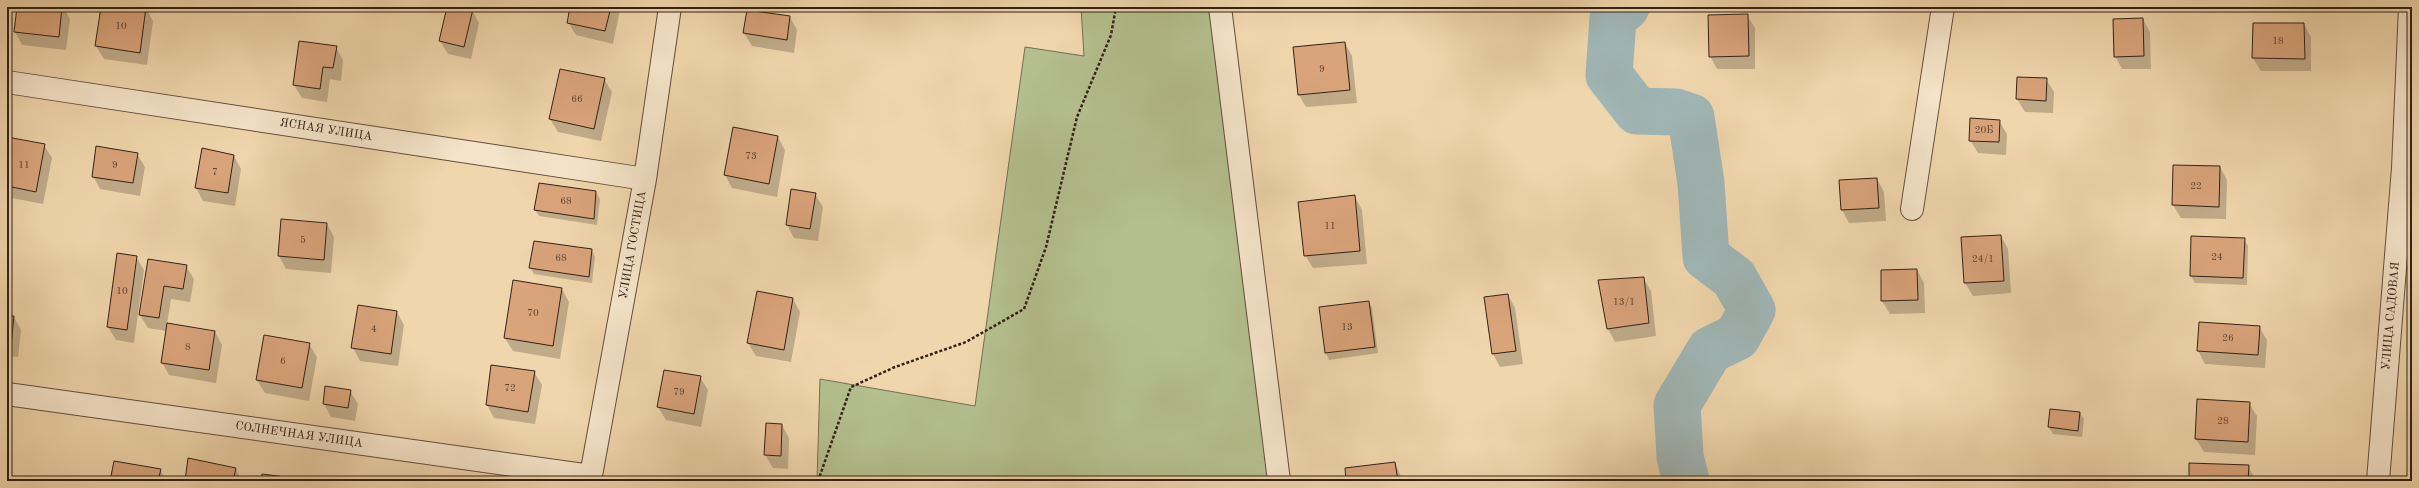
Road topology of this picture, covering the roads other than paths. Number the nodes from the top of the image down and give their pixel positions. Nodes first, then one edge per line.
1 (670, 7) edge
2 (1220, 7) edge
3 (1943, 7) edge
4 (2410, 7) edge
5 (7, 82) edge
6 (645, 179) junction
7 (1912, 209) dead end
8 (7, 394) edge
9 (590, 478) edge
10 (1279, 481) edge
11 (2378, 481) edge

1 - 6 street, УЛИЦА ГОСТИЦА
2 - 10 street
3 - 7 street
4 - 11 street, УЛИЦА САДОВАЯ
5 - 6 street, ЯСНАЯ УЛИЦА
6 - 9 street, УЛИЦА ГОСТИЦА
8 - 9 street, СОЛНЕЧНАЯ УЛИЦА

